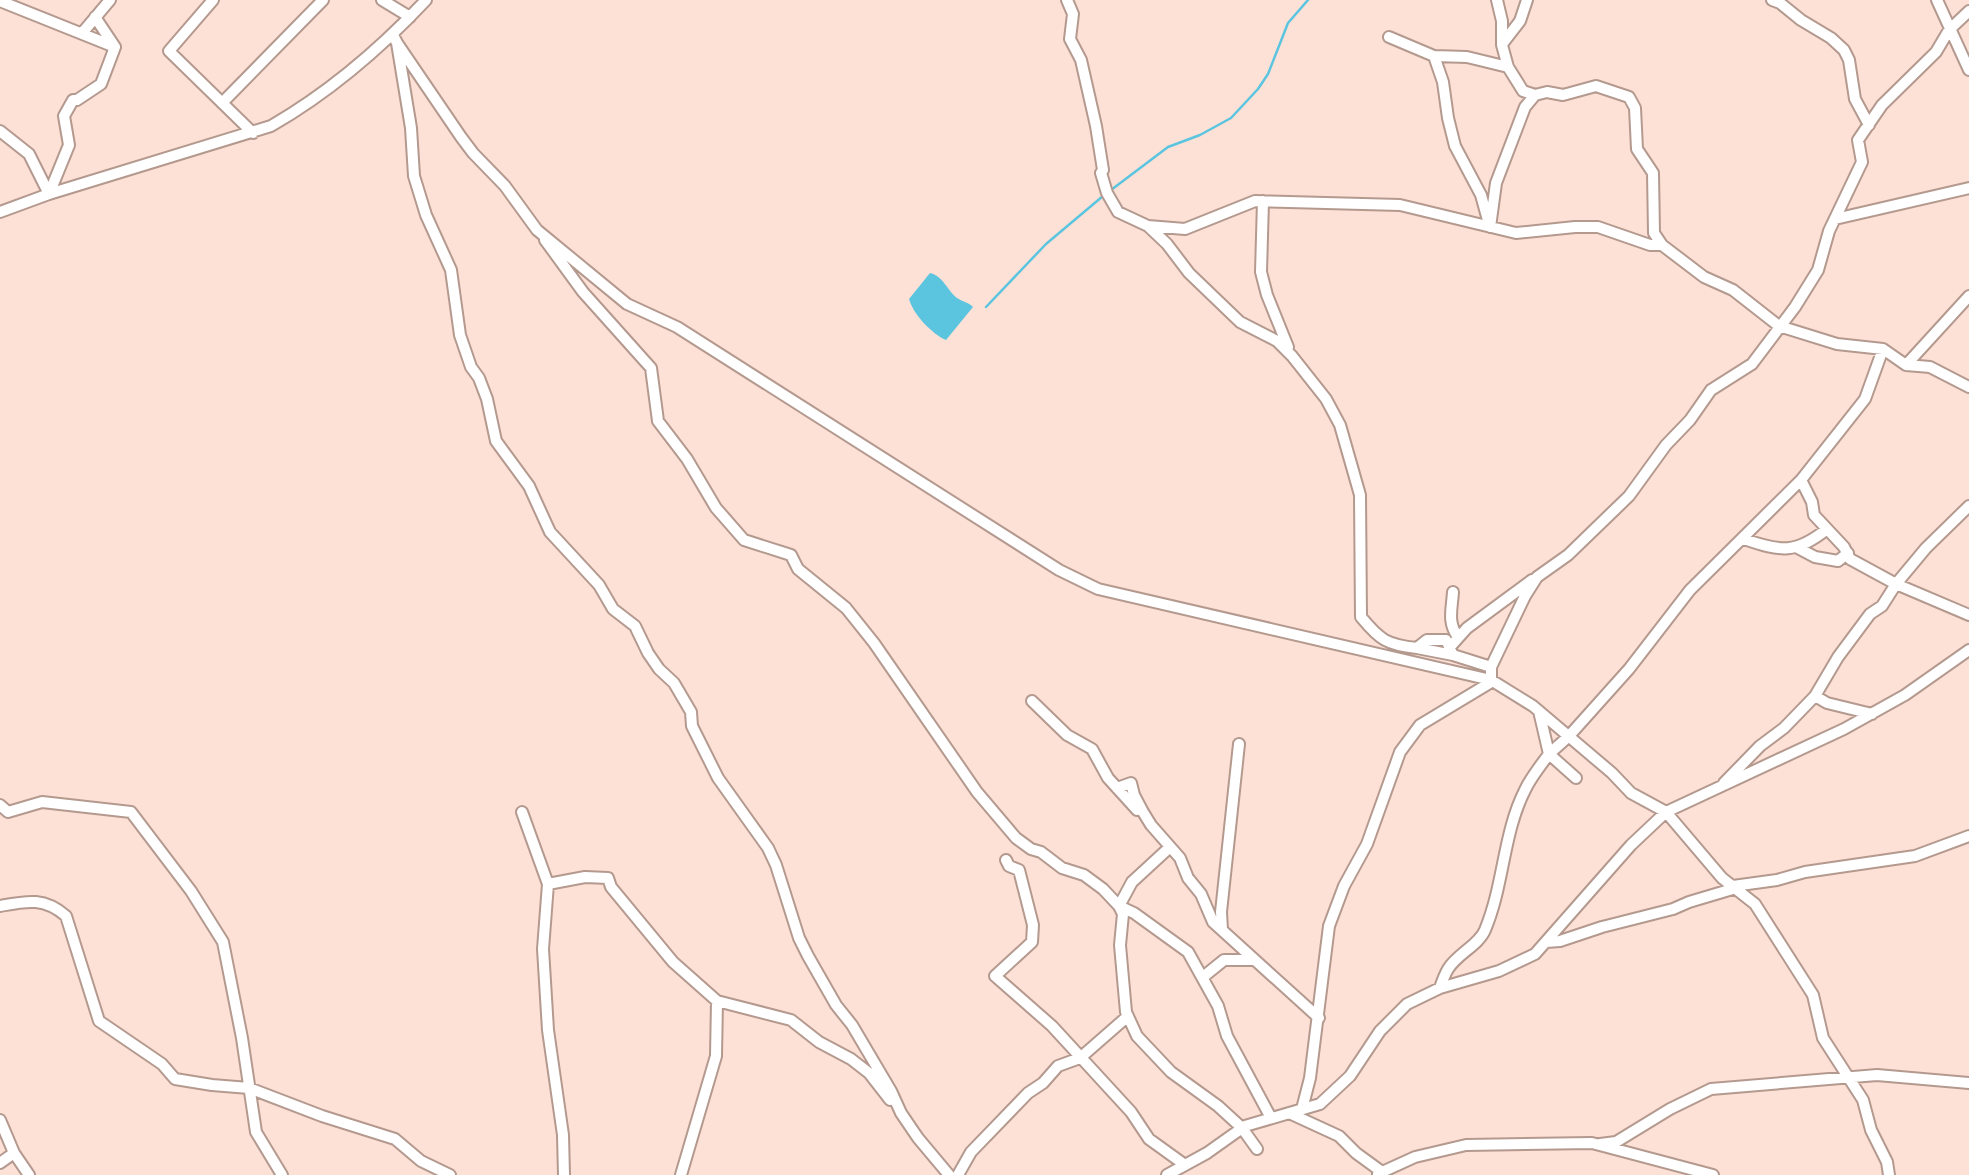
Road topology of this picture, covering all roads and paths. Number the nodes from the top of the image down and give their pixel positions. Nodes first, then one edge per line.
1 (110, 0) edge
2 (213, 0) edge
3 (323, 0) edge
4 (382, 0) edge
5 (426, 0) edge
6 (1067, 0) edge
7 (1497, 0) edge
8 (1527, 0) edge
9 (1772, 0) edge
10 (1937, 0) edge
11 (0, 1) edge
12 (1969, 11) edge
13 (96, 17) junction
14 (410, 17) junction
15 (1949, 30) junction
16 (83, 32) junction
17 (1389, 37) dead end
18 (395, 39) junction
19 (1502, 45) junction
20 (115, 47) junction
21 (1434, 56) junction
22 (1508, 67) junction
23 (1969, 70) edge
24 (1535, 95) junction
25 (222, 103) junction
26 (1869, 125) junction
27 (0, 131) edge
28 (253, 133) junction
29 (1969, 188) edge
30 (49, 194) junction
31 (1263, 201) junction
32 (0, 212) edge
33 (1835, 219) junction
34 (1148, 226) junction
35 (1490, 227) junction
36 (537, 230) junction
37 (1662, 245) junction
38 (1969, 296) edge
39 (1779, 326) junction
40 (1883, 349) junction
41 (1292, 356) junction
42 (1906, 365) junction
43 (1969, 387) edge
44 (1801, 480) junction
45 (1969, 506) edge
46 (1827, 529) junction
47 (1744, 538) junction
48 (1797, 548) junction
49 (1848, 553) junction
50 (1538, 577) junction
51 (1896, 584) junction
52 (1453, 592) dead end
53 (1969, 614) edge
54 (1462, 633) junction
55 (1969, 650) edge
56 (1451, 651) junction
57 (1435, 667) junction
58 (1491, 667) junction
59 (1492, 680) junction
60 (1815, 696) junction
61 (1032, 701) dead end
62 (1539, 711) junction
63 (1872, 714) junction
64 (1569, 736) junction
65 (1239, 744) dead end
66 (1549, 754) junction
67 (1576, 778) dead end
68 (1720, 787) junction
69 (0, 805) edge
70 (522, 812) dead end
71 (1666, 812) junction
72 (1969, 836) edge
73 (1170, 847) junction
74 (1006, 860) dead end
75 (548, 884) junction
76 (1734, 887) junction
77 (0, 906) edge
78 (1119, 906) junction
79 (1222, 930) junction
80 (1546, 942) junction
81 (1253, 960) junction
82 (1203, 977) junction
83 (1440, 988) junction
84 (717, 1001) junction
85 (1128, 1016) junction
86 (1319, 1018) junction
87 (852, 1025) junction
88 (1080, 1058) junction
89 (851, 1059) junction
90 (1848, 1078) junction
91 (1969, 1083) edge
92 (249, 1088) junction
93 (1302, 1109) junction
94 (901, 1113) junction
95 (1289, 1113) junction
96 (1271, 1118) junction
97 (0, 1120) edge
98 (1242, 1128) junction
99 (1600, 1144) junction
100 (1257, 1149) dead end
101 (14, 1153) junction
102 (0, 1163) edge
103 (1185, 1165) junction
104 (1382, 1174) edge
105 (29, 1175) edge
106 (282, 1175) edge
107 (450, 1175) edge
108 (564, 1175) edge
109 (681, 1175) edge
110 (949, 1175) edge
111 (958, 1175) edge
112 (1167, 1175) edge
113 (1713, 1175) edge
114 (1889, 1175) edge

1 - 13 street
2 - 25 street
3 - 25 street
4 - 14 street
5 - 14 street
6 - 34 street
7 - 19 street
8 - 19 street
9 - 26 street
10 - 15 street
11 - 16 street
12 - 15 street
13 - 16 street
13 - 20 street
14 - 18 street
15 - 23 street
15 - 26 street
16 - 20 street
17 - 21 street
18 - 28 street
18 - 36 street
18 - 87 street
19 - 22 street
20 - 30 street
21 - 22 street
21 - 35 street
22 - 24 street
24 - 35 street
24 - 37 street
25 - 28 street
26 - 33 street
27 - 30 street
28 - 30 street
29 - 33 street
30 - 32 street
31 - 34 street
31 - 35 street
31 - 41 street
33 - 39 street
34 - 41 street
35 - 37 street
36 - 57 street
36 - 78 street
37 - 39 street
38 - 42 street
39 - 40 street
39 - 50 street
40 - 42 street
40 - 44 street
41 - 56 street
42 - 43 street
44 - 46 street
44 - 47 street
45 - 51 street
46 - 48 street
46 - 49 street
47 - 48 street
47 - 64 street
48 - 49 street
49 - 51 street
50 - 54 street
50 - 58 street
51 - 53 street
51 - 60 street
52 - 54 street
54 - 56 street
55 - 63 street
56 - 57 street
56 - 58 street
57 - 59 street
58 - 59 street
59 - 62 street
59 - 86 street
60 - 63 street
60 - 68 street
61 - 73 street
62 - 64 street
62 - 66 street
63 - 68 street
64 - 66 street
64 - 71 street
65 - 79 street
66 - 67 street
66 - 83 street
68 - 71 street
69 - 92 street
70 - 75 street
71 - 76 street
71 - 80 street
72 - 76 street
73 - 78 street
73 - 79 street
74 - 88 street
75 - 84 street
75 - 108 street
76 - 80 street
76 - 90 street
77 - 92 street
78 - 82 street
78 - 85 street
79 - 81 street
80 - 83 street
81 - 82 street
81 - 86 street
82 - 96 street
83 - 93 street
84 - 89 street
84 - 109 street
85 - 88 street
85 - 98 street
86 - 93 street
87 - 89 street
87 - 94 street
88 - 103 street
88 - 111 street
89 - 94 street
90 - 91 street
90 - 99 street
90 - 114 street
92 - 106 street
92 - 107 street
93 - 95 street
94 - 110 street
95 - 96 street
95 - 104 street
96 - 98 street
97 - 101 street
98 - 100 street
98 - 103 street
99 - 104 street
99 - 113 street
101 - 102 street
101 - 105 street
103 - 112 street

